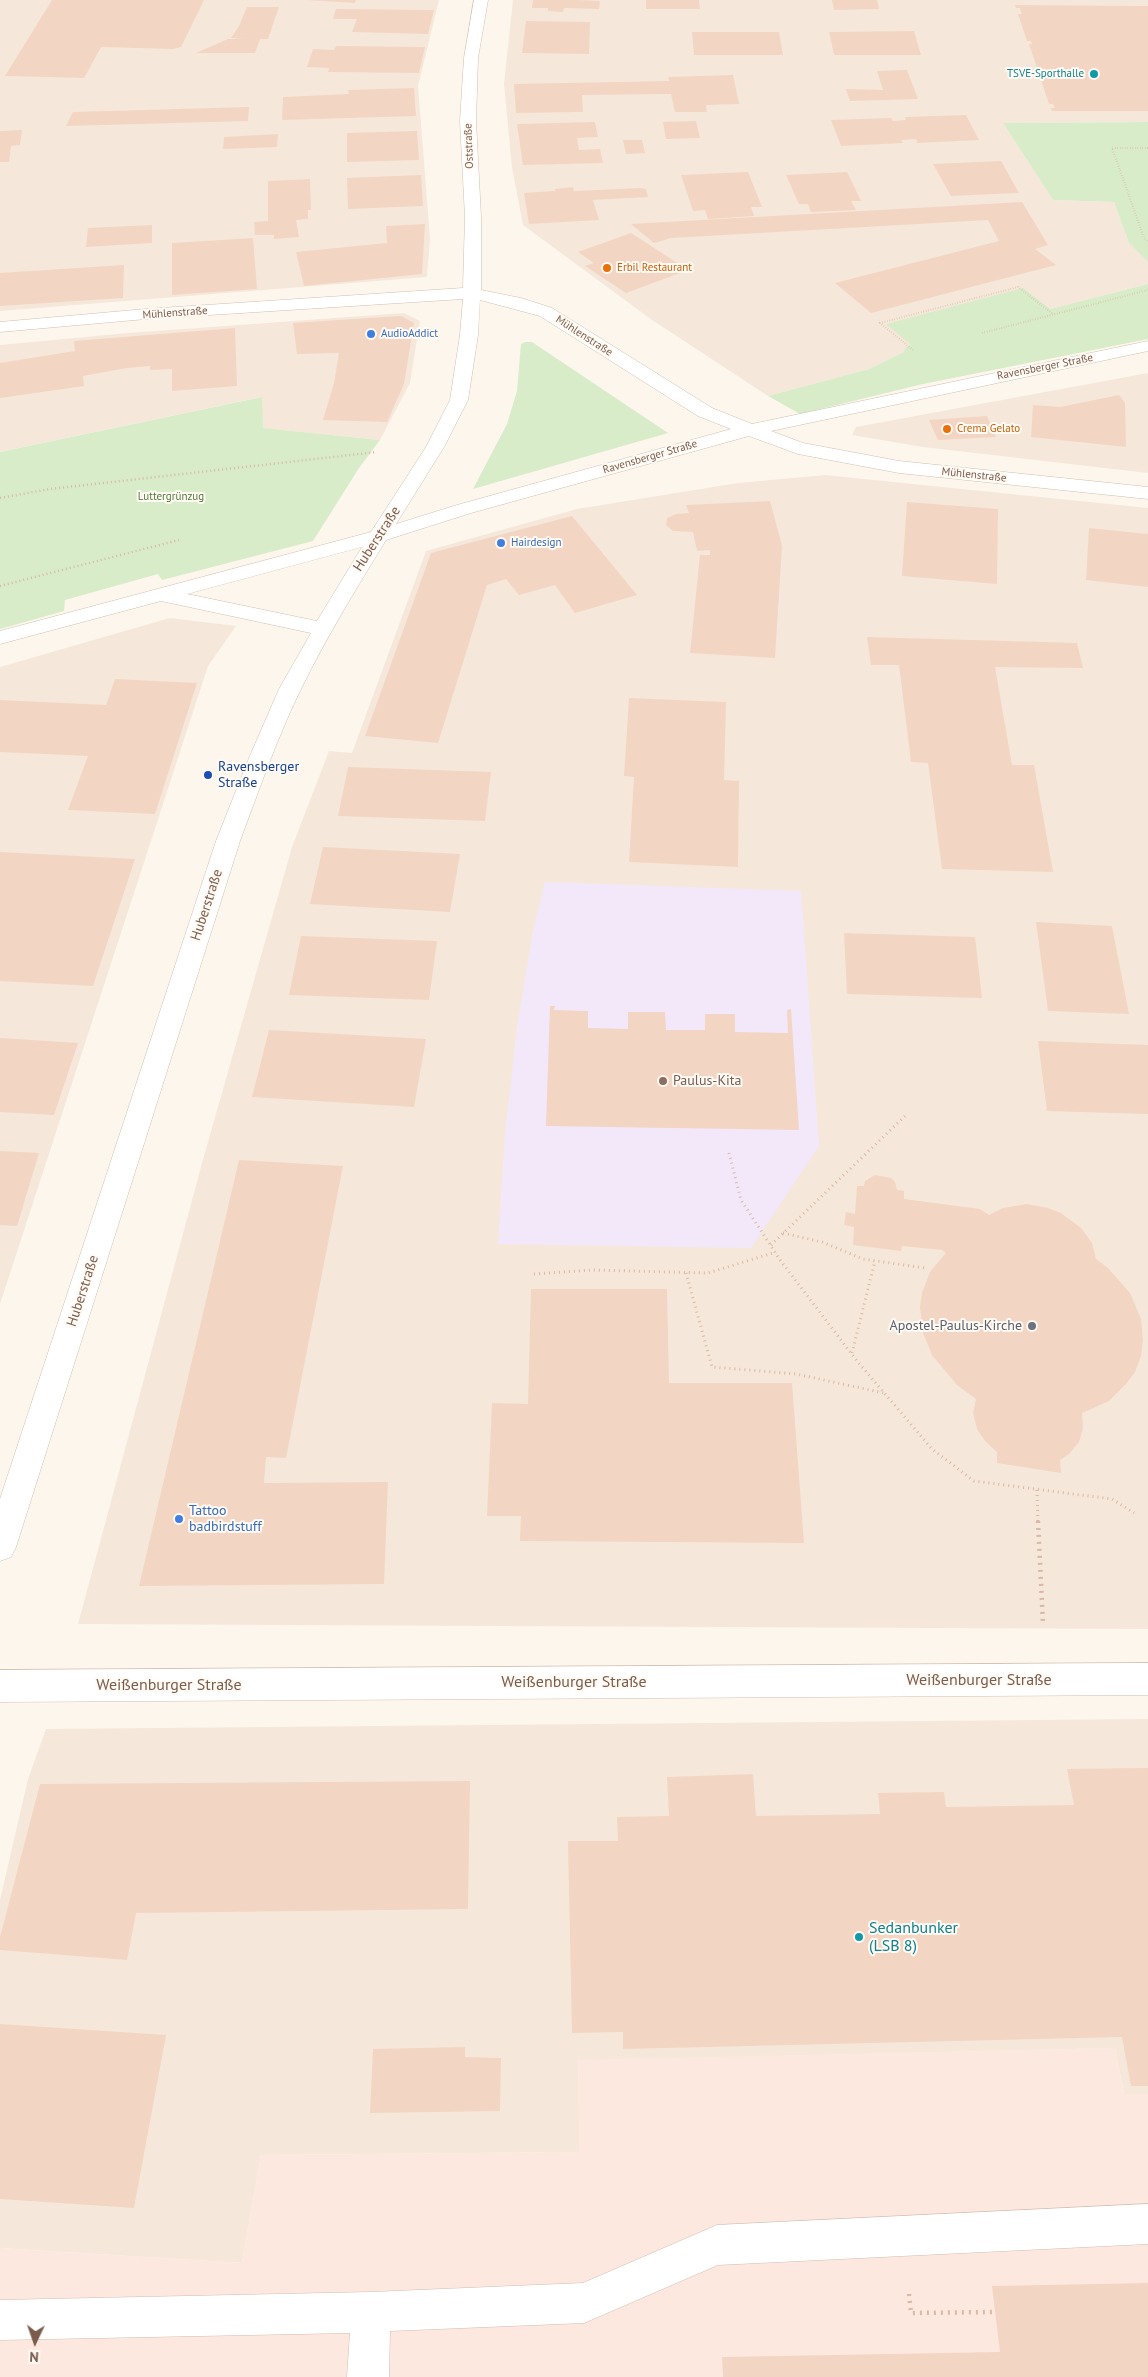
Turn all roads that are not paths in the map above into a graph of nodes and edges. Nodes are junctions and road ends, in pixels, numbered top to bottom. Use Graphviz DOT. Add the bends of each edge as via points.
graph roads {
  1 [pos="481,0"];
  2 [pos="472,293"];
  3 [pos="0,327"];
  4 [pos="1148,346"];
  5 [pos="748,430"];
  6 [pos="1148,493"];
  7 [pos="379,536"];
  8 [pos="159,594"];
  9 [pos="324,629"];
  10 [pos="0,638"];
  11 [pos="0,1547"];
  12 [pos="1148,1679"];
  13 [pos="0,1686"];
  14 [pos="1148,2224"];
  15 [pos="371,2312"];
  16 [pos="0,2320"];
  17 [pos="368,2377"];
  1 -- 2 [label="street, Oststraße" via="471,58 468,121 473,217"];
  2 -- 3 [label="street, Mühlenstraße"];
  2 -- 5 [label="street, Mühlenstraße" via="546,312 705,412"];
  2 -- 7 [label="street, Huberstraße" via="459,400"];
  4 -- 5 [label="street, Ravensberger Straße"];
  5 -- 6 [label="street, Mühlenstraße" via="798,448 898,468"];
  5 -- 7 [label="street, Ravensberger Straße"];
  7 -- 8 [label="street, Ravensberger Straße"];
  7 -- 9 [label="street, Huberstraße"];
  8 -- 9 [label="street, Ravensberger Straße"];
  8 -- 10 [label="street, Ravensberger Straße"];
  9 -- 11 [label="street, Huberstraße" via="290,689 228,841"];
  12 -- 13 [label="street, Weißenburger Straße"];
  14 -- 15 [label="street" via="717,2245 584,2303"];
  15 -- 16 [label="street"];
  15 -- 17 [label="street"];
}
